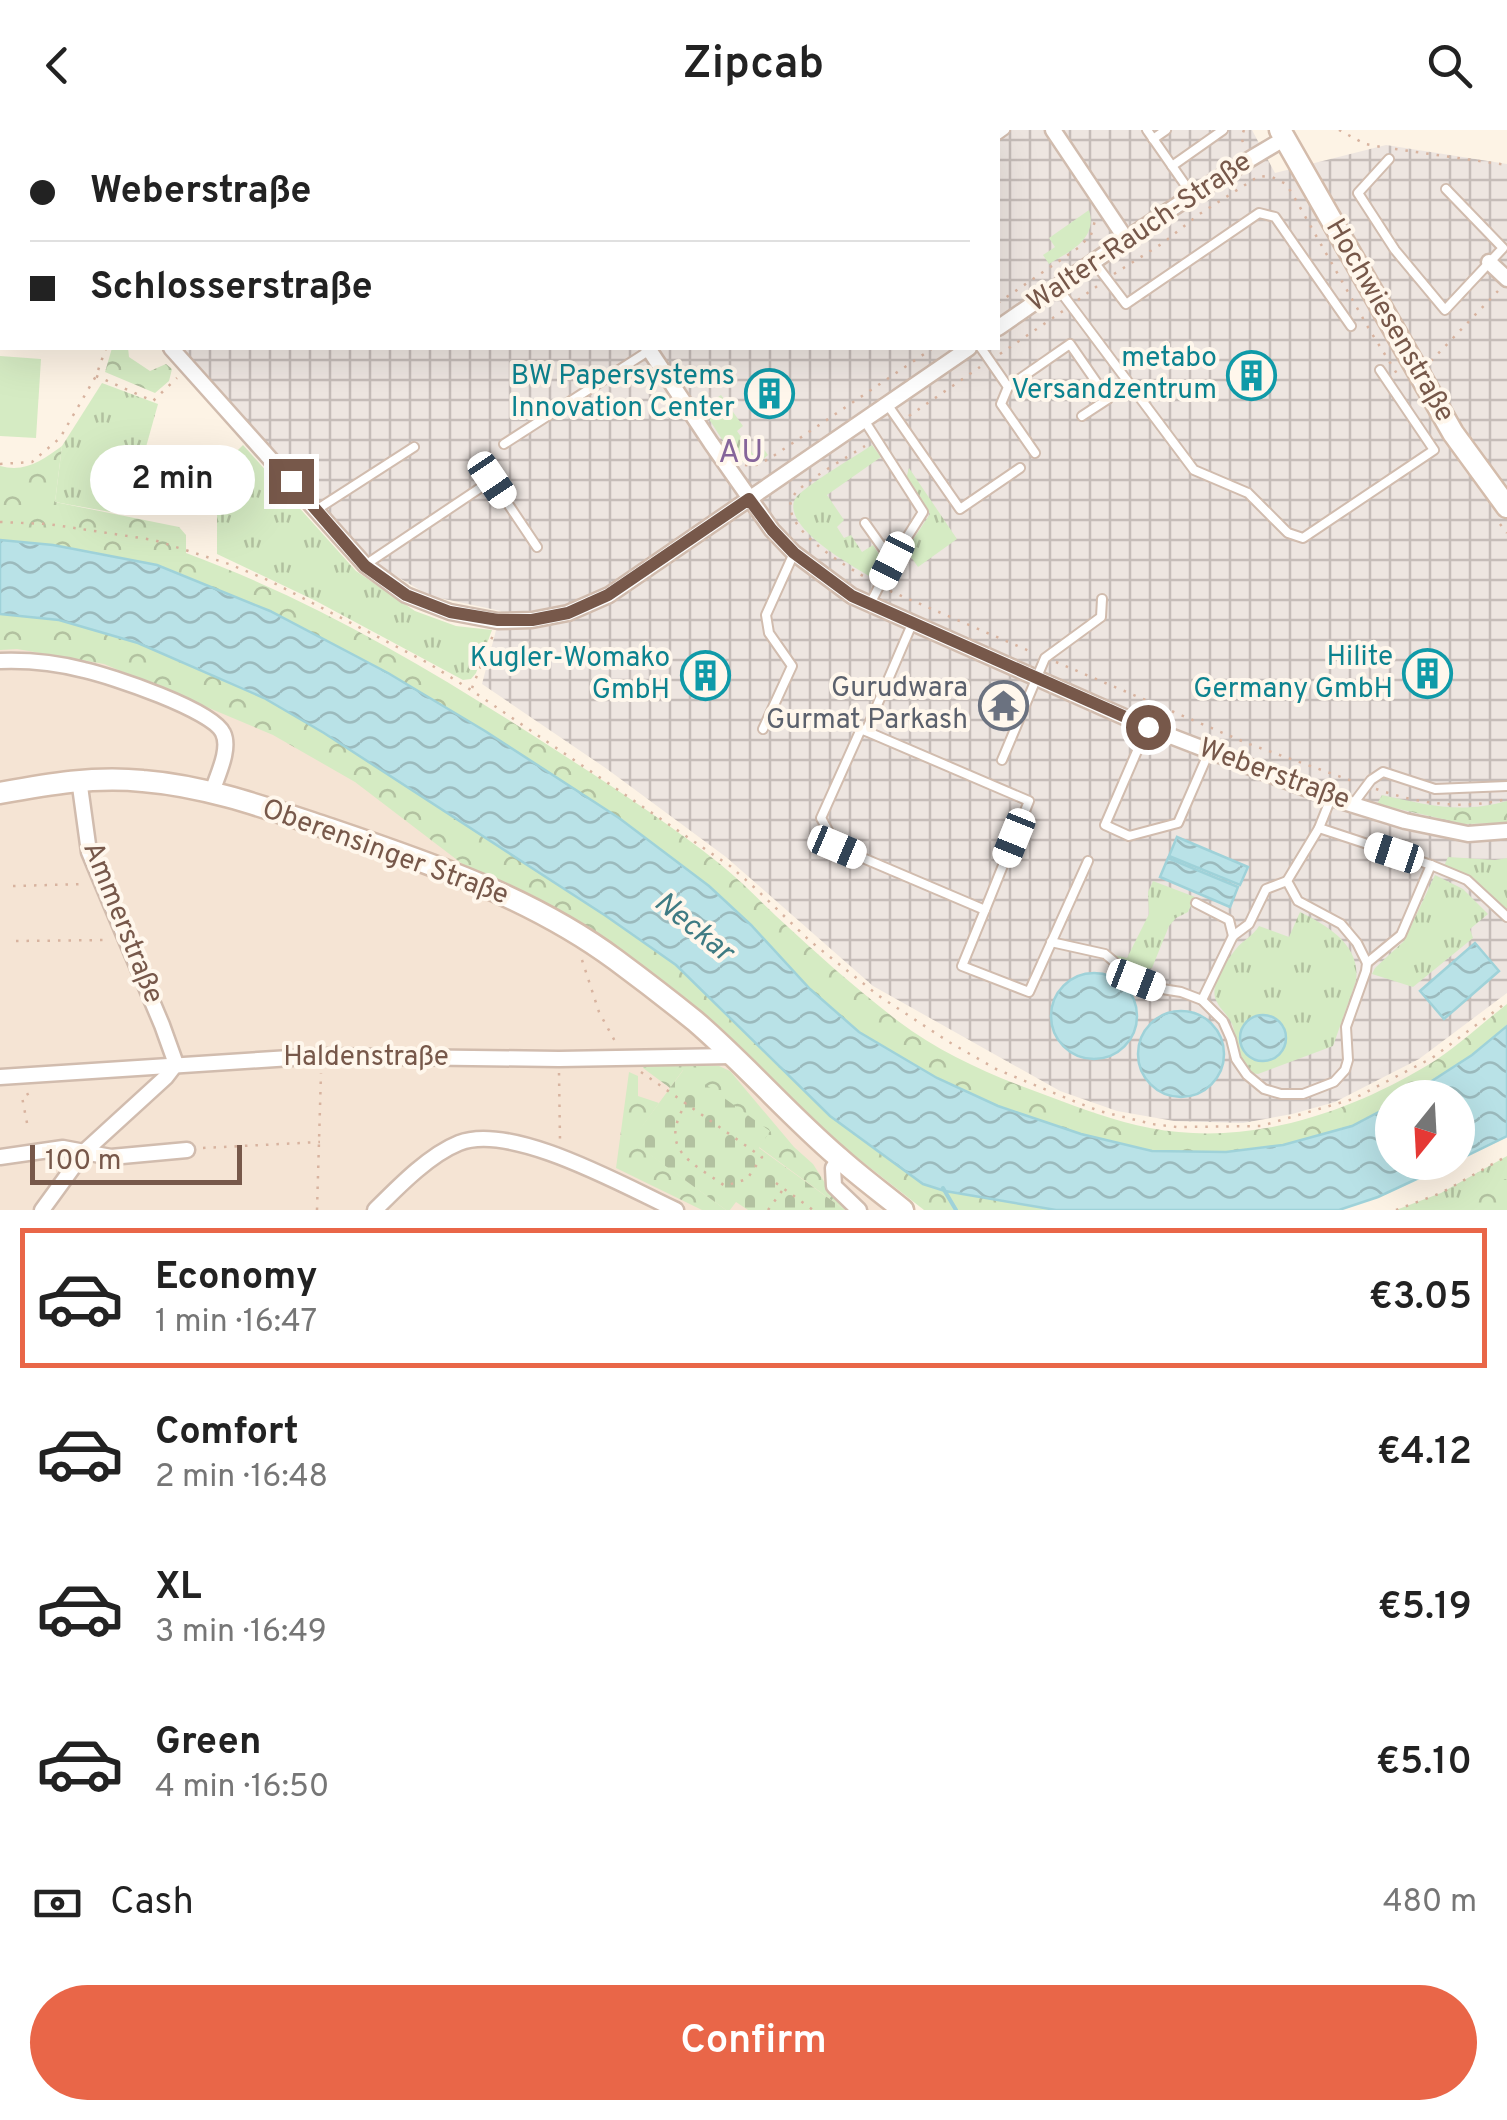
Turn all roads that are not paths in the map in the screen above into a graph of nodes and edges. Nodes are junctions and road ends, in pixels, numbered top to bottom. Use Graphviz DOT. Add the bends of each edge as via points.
graph roads {
  1 [pos="1147,130"];
  2 [pos="1166,130"];
  3 [pos="1223,130"];
  4 [pos="1057,132"];
  5 [pos="1282,135"];
  6 [pos="1153,139"];
  7 [pos="1390,159"];
  8 [pos="1172,166"];
  9 [pos="1446,189"];
  10 [pos="1193,196"];
  11 [pos="1126,240"];
  12 [pos="1094,262"];
  13 [pos="1489,262"];
  14 [pos="1507,280"];
  15 [pos="1057,287"];
  16 [pos="1350,326"];
  17 [pos="1000,327"];
  18 [pos="173,350"];
  19 [pos="647,350"];
  20 [pos="650,350"];
  21 [pos="966,350"];
  22 [pos="981,350"];
  23 [pos="1380,370"];
  24 [pos="1008,387"];
  25 [pos="887,404"];
  26 [pos="1082,416"];
  27 [pos="864,420"];
  28 [pos="504,444"];
  29 [pos="414,448"];
  30 [pos="1035,452"];
  31 [pos="1020,468"];
  32 [pos="749,499"];
  33 [pos="1507,507"];
  34 [pos="316,510"];
  35 [pos="865,524"];
  36 [pos="537,547"];
  37 [pos="794,553"];
  38 [pos="892,561"];
  39 [pos="365,566"];
  40 [pos="1102,599"];
  41 [pos="869,605"];
  42 [pos="912,624"];
  43 [pos="0,661"];
  44 [pos="1037,676"];
  45 [pos="1148,727"];
  46 [pos="763,729"];
  47 [pos="866,731"];
  48 [pos="1209,752"];
  49 [pos="1002,760"];
  50 [pos="79,779"];
  51 [pos="1507,786"];
  52 [pos="212,792"];
  53 [pos="0,793"];
  54 [pos="1331,798"];
  55 [pos="1353,804"];
  56 [pos="1320,828"];
  57 [pos="1507,830"];
  58 [pos="1088,861"];
  59 [pos="1431,865"];
  60 [pos="1288,882"];
  61 [pos="1196,904"];
  62 [pos="984,910"];
  63 [pos="1507,918"];
  64 [pos="1234,936"];
  65 [pos="1050,942"];
  66 [pos="1367,963"];
  67 [pos="1202,1000"];
  68 [pos="732,1056"];
  69 [pos="176,1064"];
  70 [pos="0,1076"];
  71 [pos="187,1150"];
  72 [pos="86,1151"];
  73 [pos="0,1157"];
  74 [pos="839,1158"];
  75 [pos="42,1210"];
  76 [pos="375,1210"];
  77 [pos="676,1210"];
  78 [pos="859,1210"];
  79 [pos="903,1210"];
  1 -- 6 [label="lane"];
  2 -- 6 [label="lane"];
  3 -- 8 [label="lane"];
  4 -- 11 [label="street"];
  5 -- 10 [label="street, Walter-Rauch-Straße"];
  5 -- 33 [label="street, Hochwiesenstraße" via="1454,434"];
  6 -- 8 [label="lane"];
  7 -- 13 [label="lane" via="1358,194 1445,310"];
  8 -- 10 [label="lane"];
  9 -- 13 [label="lane" via="1502,248"];
  10 -- 11 [label="street, Walter-Rauch-Straße"];
  11 -- 12 [label="street, Walter-Rauch-Straße"];
  12 -- 15 [label="street, Walter-Rauch-Straße"];
  12 -- 16 [label="lane" via="1126,304 1260,214 1274,217"];
  13 -- 14 [label="street"];
  15 -- 17 [label="street, Walter-Rauch-Straße"];
  15 -- 23 [label="lane" via="1194,470 1248,494 1302,538 1434,450"];
  18 -- 34 [label="street"];
  19 -- 28 [label="lane"];
  20 -- 32 [label="street, Weberstraße"];
  21 -- 25 [label="street"];
  22 -- 24 [label="lane"];
  24 -- 26 [label="lane" via="1070,344 1108,398"];
  24 -- 30 [label="lane" via="1001,404"];
  25 -- 27 [label="street"];
  25 -- 31 [label="lane" via="960,509"];
  27 -- 32 [label="street"];
  27 -- 38 [label="lane" via="923,512"];
  29 -- 34 [label="lane"];
  32 -- 37 [label="street, Weberstraße"];
  32 -- 39 [label="street" via="608,595 532,620 450,612 406,595"];
  34 -- 39 [label="street"];
  35 -- 38 [label="lane"];
  36 -- 39 [label="lane" via="492,480"];
  37 -- 41 [label="street, Weberstraße"];
  37 -- 46 [label="lane" via="766,615 769,633 792,666"];
  38 -- 41 [label="lane"];
  40 -- 44 [label="lane" via="1101,617 1045,658"];
  41 -- 42 [label="street, Weberstraße"];
  42 -- 44 [label="street, Weberstraße"];
  42 -- 47 [label="lane"];
  43 -- 52 [label="street" via="84,670 216,722 226,740"];
  44 -- 45 [label="street, Weberstraße"];
  44 -- 49 [label="lane"];
  45 -- 48 [label="street, Weberstraße"];
  45 -- 48 [label="lane" via="1105,825 1128,836 1178,822"];
  47 -- 62 [label="lane" via="1029,801"];
  47 -- 62 [label="lane" via="861,729 821,818 837,847"];
  48 -- 54 [label="street, Weberstraße"];
  50 -- 52 [label="street, Oberensinger Straße"];
  50 -- 53 [label="street, Oberensinger Straße"];
  50 -- 69 [label="street, Ammerstraße" via="89,852"];
  51 -- 55 [label="lane" via="1435,789 1383,772"];
  52 -- 68 [label="street, Oberensinger Straße" via="404,855 515,900 614,958"];
  54 -- 55 [label="street, Weberstraße"];
  54 -- 56 [label="lane"];
  55 -- 57 [label="street, Weberstraße" via="1468,834"];
  56 -- 59 [label="lane"];
  56 -- 60 [label="lane"];
  58 -- 65 [label="lane"];
  59 -- 63 [label="lane" via="1467,880"];
  59 -- 66 [label="lane" via="1401,935"];
  60 -- 64 [label="lane" via="1266,888 1249,924"];
  60 -- 66 [label="lane" via="1298,901 1341,924"];
  61 -- 64 [label="lane" via="1229,920"];
  62 -- 65 [label="lane" via="962,966 1030,992"];
  64 -- 67 [label="lane"];
  65 -- 67 [label="lane" via="1105,954 1136,980"];
  66 -- 67 [label="lane" via="1346,1027 1346,1070 1302,1094 1264,1089 1247,1076 1222,1021"];
  68 -- 69 [label="street, Haldenstraße" via="321,1056"];
  68 -- 74 [label="street, Oberensinger Straße"];
  69 -- 70 [label="street, Haldenstraße"];
  69 -- 72 [label="street"];
  71 -- 72 [label="street" via="111,1157"];
  72 -- 73 [label="street"];
  72 -- 75 [label="street"];
  74 -- 78 [label="street" via="834,1186"];
  74 -- 79 [label="street, Oberensinger Straße"];
  76 -- 77 [label="street" via="443,1152 466,1140 492,1138 560,1157"];
}
